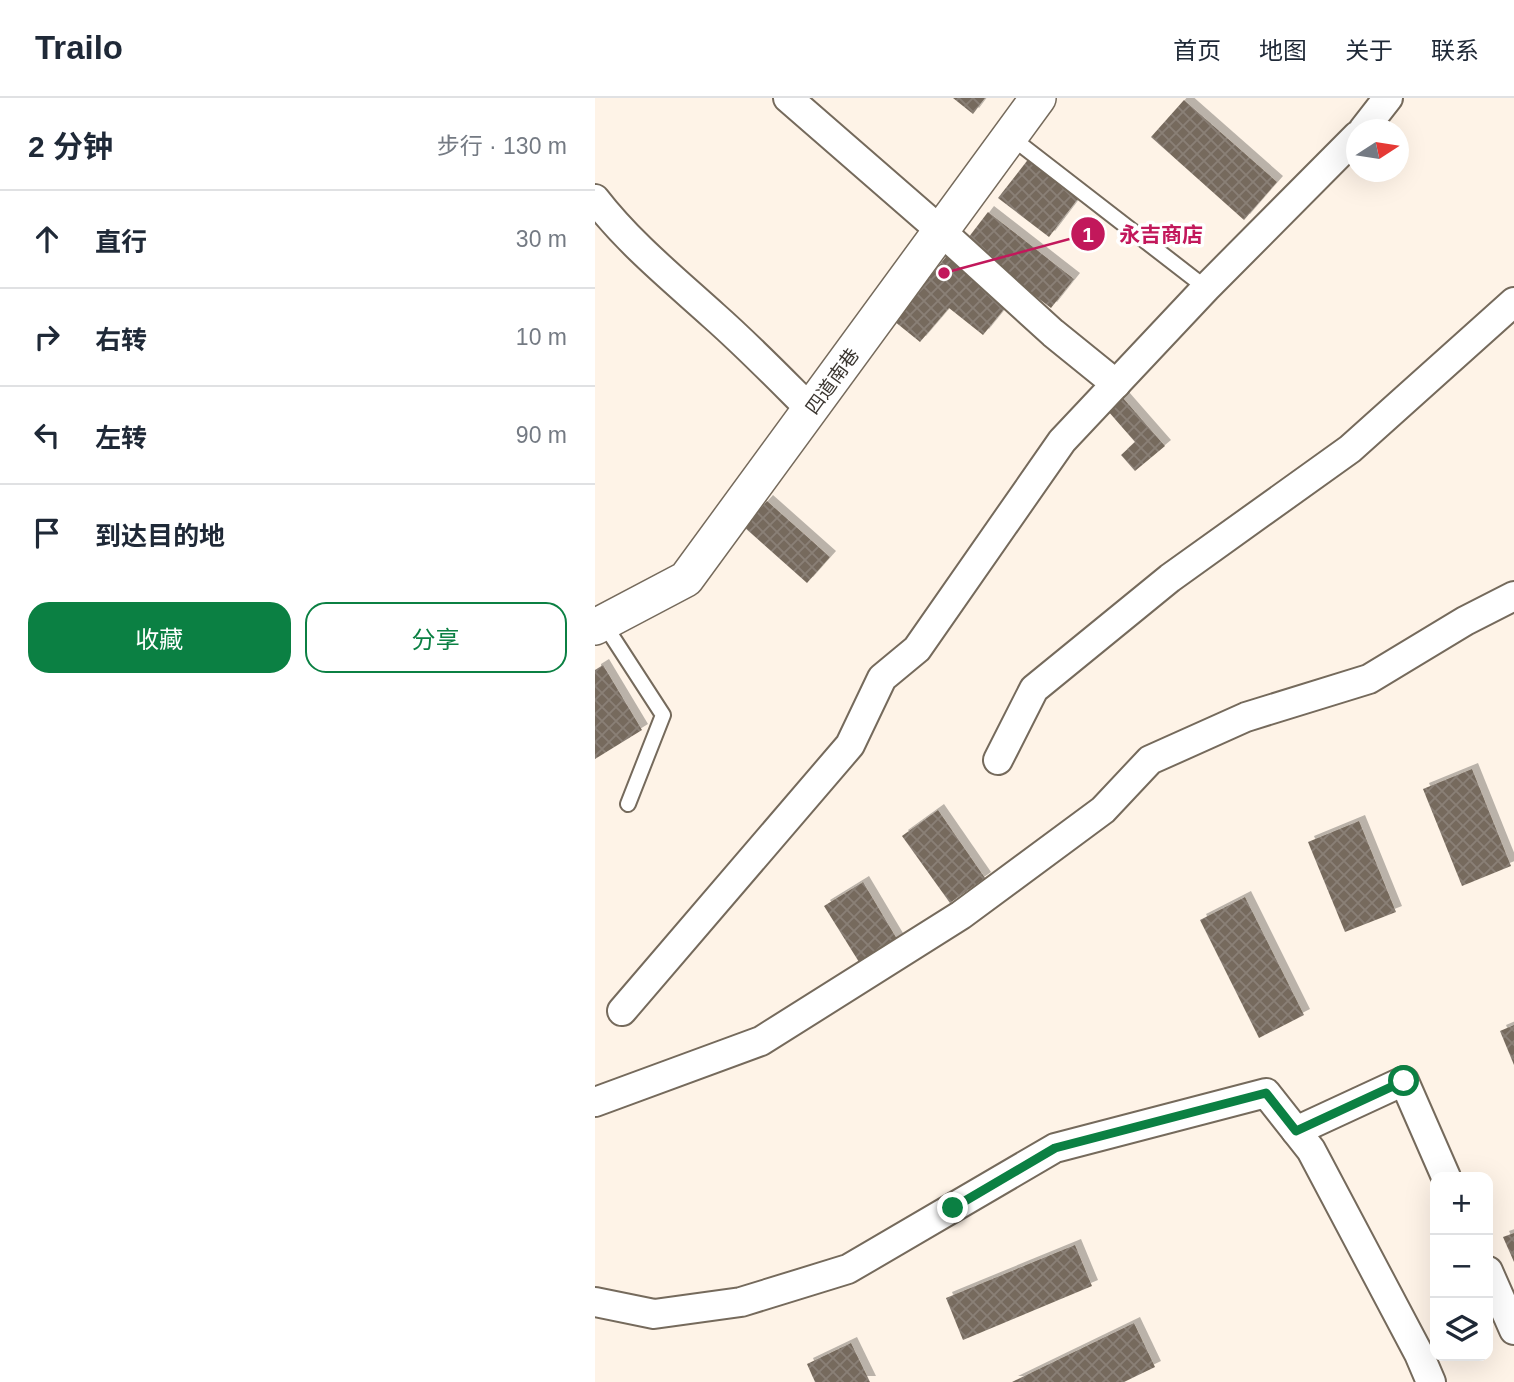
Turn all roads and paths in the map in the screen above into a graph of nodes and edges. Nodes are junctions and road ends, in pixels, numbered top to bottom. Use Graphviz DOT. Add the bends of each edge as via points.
graph roads {
  1 [pos="788,98"];
  2 [pos="1038,98"];
  3 [pos="1388,98"];
  4 [pos="1372,119"];
  5 [pos="1011,137"];
  6 [pos="1346,146"];
  7 [pos="595,199"];
  8 [pos="941,232"];
  9 [pos="1206,288"];
  10 [pos="1514,302"];
  11 [pos="1115,384"];
  12 [pos="811,410"];
  13 [pos="1514,596"];
  14 [pos="599,625"];
  15 [pos="998,760"];
  16 [pos="628,804"];
  17 [pos="622,1012"];
  18 [pos="595,1102"];
  19 [pos="1296,1131"];
  20 [pos="1444,1172"];
  21 [pos="1493,1282"];
  22 [pos="595,1303"];
  23 [pos="1514,1330"];
  24 [pos="1431,1382"];
  1 -- 8 [label="street"];
  2 -- 5 [label="street, 四道南巷"];
  3 -- 4 [label="street"];
  5 -- 8 [label="street, 四道南巷"];
  5 -- 9 [label="lane"];
  6 -- 9 [label="street"];
  7 -- 12 [label="street" via="666,274"];
  8 -- 11 [label="street"];
  8 -- 12 [label="street, 四道南巷"];
  9 -- 11 [label="street"];
  10 -- 15 [label="street" via="1350,449 1170,578 1034,690"];
  11 -- 17 [label="street" via="1062,441 917,649 882,678 850,745"];
  12 -- 14 [label="street, 四道南巷" via="686,579"];
  13 -- 18 [label="street" via="1369,679 1246,717 1150,760 1103,810 961,915 761,1041"];
  14 -- 16 [label="lane" via="663,715"];
  19 -- 20 [label="street" via="1404,1081"];
  19 -- 22 [label="street" via="1266,1093 1055,1148 848,1269 741,1302 654,1314"];
  19 -- 24 [label="street" via="1311,1150"];
  21 -- 23 [label="street"];
}
